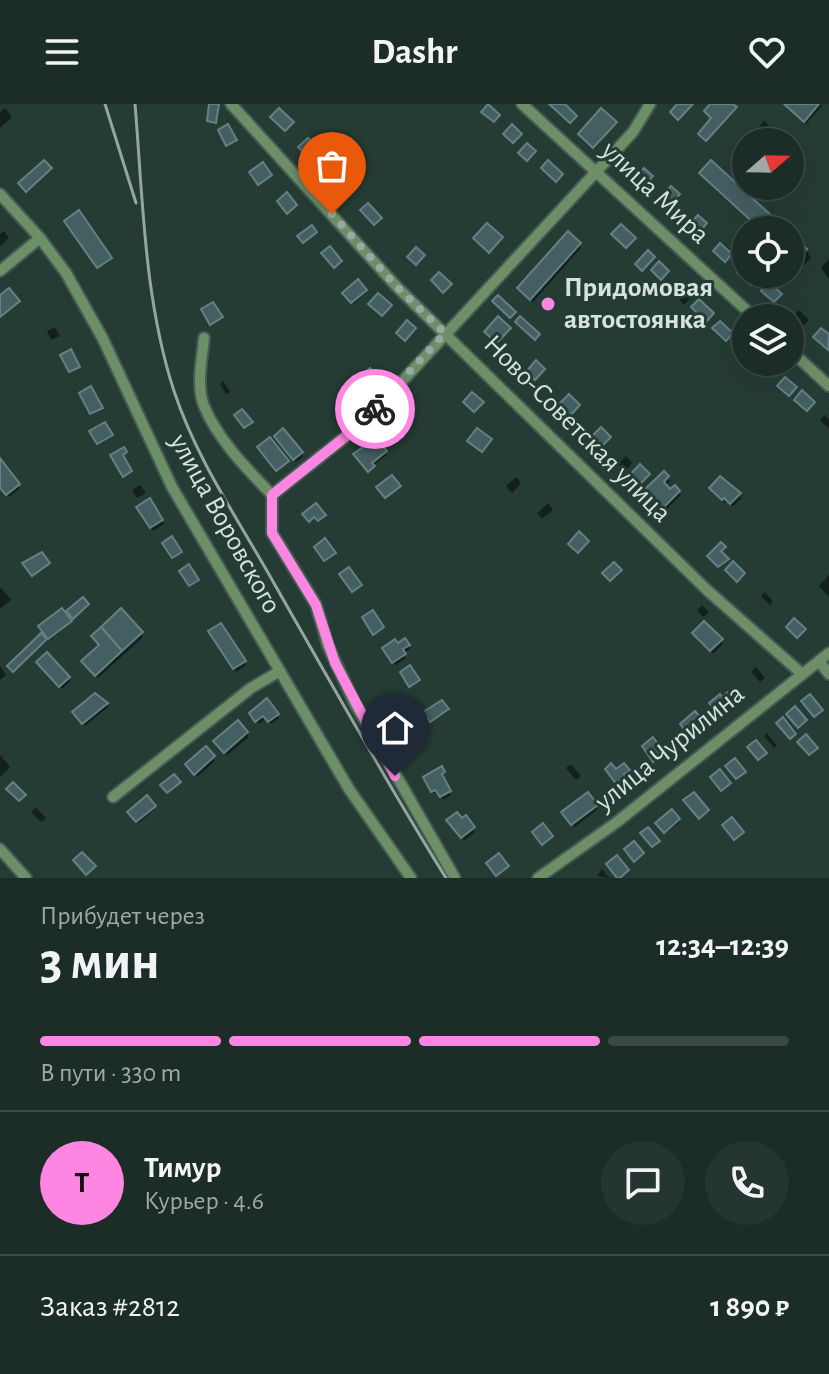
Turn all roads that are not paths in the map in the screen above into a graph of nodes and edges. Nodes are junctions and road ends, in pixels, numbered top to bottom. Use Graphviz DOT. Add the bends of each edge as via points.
graph roads {
  1 [pos="231,104"];
  2 [pos="522,104"];
  3 [pos="650,104"];
  4 [pos="595,171"];
  5 [pos="0,194"];
  6 [pos="40,238"];
  7 [pos="0,271"];
  8 [pos="740,304"];
  9 [pos="445,333"];
  10 [pos="204,338"];
  11 [pos="804,363"];
  12 [pos="829,386"];
  13 [pos="272,495"];
  14 [pos="829,653"];
  15 [pos="819,661"];
  16 [pos="280,671"];
  17 [pos="801,673"];
  18 [pos="829,674"];
  19 [pos="113,797"];
  20 [pos="0,849"];
  21 [pos="26,878"];
  22 [pos="411,878"];
  23 [pos="455,878"];
  24 [pos="538,878"];
  1 -- 9 [label="street, Ново-Советская улица"];
  2 -- 4 [label="street, улица Мира"];
  3 -- 4 [label="street" via="633,132"];
  4 -- 8 [label="street, улица Мира"];
  4 -- 9 [label="street"];
  5 -- 6 [label="street, улица Воровского"];
  6 -- 7 [label="street"];
  6 -- 16 [label="street, улица Воровского" via="103,339 172,487"];
  9 -- 13 [label="street" via="374,411"];
  9 -- 17 [label="street, Ново-Советская улица" via="707,590"];
  10 -- 13 [label="street, улица Воровского" via="203,405 238,460"];
  11 -- 12 [label="street"];
  13 -- 23 [label="street, улица Воровского" via="272,533 316,605 354,702"];
  14 -- 15 [label="street, улица Чурилина"];
  15 -- 17 [label="street, улица Чурилина"];
  15 -- 18 [label="street"];
  16 -- 19 [label="street"];
  16 -- 22 [label="street, улица Воровского" via="349,789"];
  17 -- 24 [label="street, улица Чурилина" via="617,822"];
  20 -- 21 [label="street"];
}
